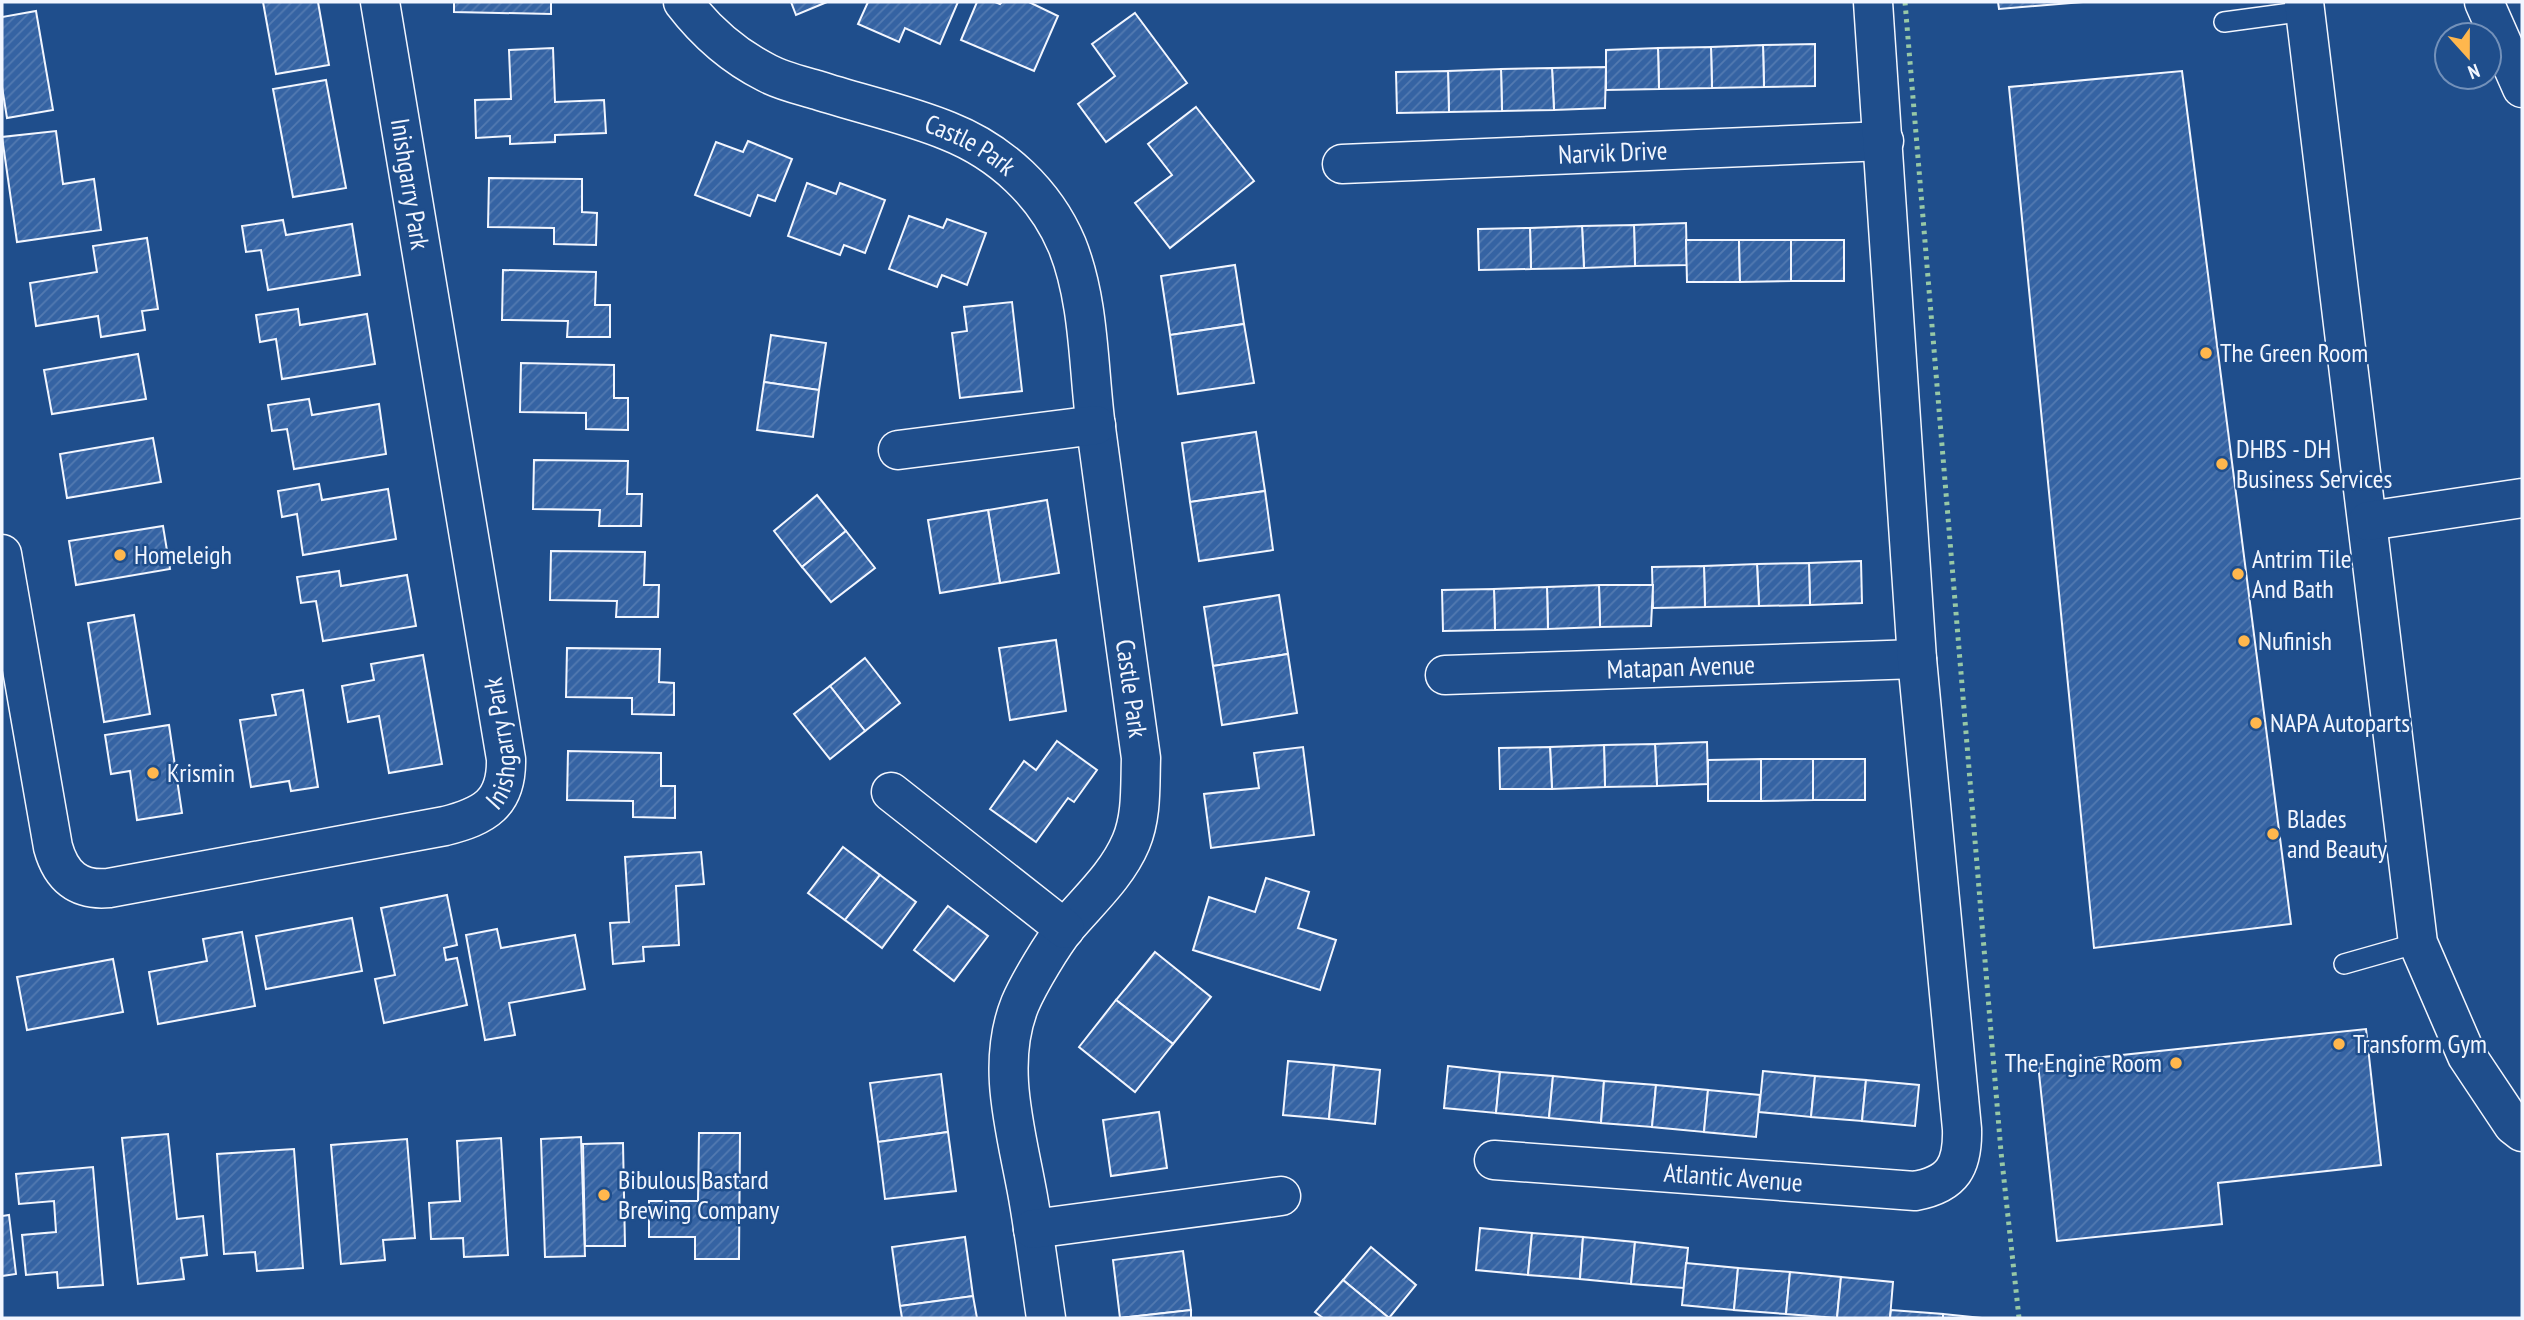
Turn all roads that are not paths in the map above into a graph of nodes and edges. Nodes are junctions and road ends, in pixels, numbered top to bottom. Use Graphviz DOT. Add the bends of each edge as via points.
graph roads {
  1 [pos="380,2"];
  2 [pos="683,2"];
  3 [pos="1873,2"];
  4 [pos="2484,2"];
  5 [pos="2305,6"];
  6 [pos="2224,22"];
  7 [pos="2522,88"];
  8 [pos="1884,141"];
  9 [pos="1342,164"];
  10 [pos="1096,425"];
  11 [pos="898,450"];
  12 [pos="2522,498"];
  13 [pos="2368,521"];
  14 [pos="2,554"];
  15 [pos="1917,659"];
  16 [pos="1445,675"];
  17 [pos="891,792"];
  18 [pos="1065,929"];
  19 [pos="2418,943"];
  20 [pos="2344,964"];
  21 [pos="2522,1132"];
  22 [pos="1494,1160"];
  23 [pos="1280,1196"];
  24 [pos="1033,1229"];
  25 [pos="1046,1318"];
  1 -- 14 [label="street, Inishgarry Park" via="506,759 504,780 493,804 475,817 432,829 110,888 74,882 59,865 52,846"];
  2 -- 10 [label="street, Castle Park" via="720,43 769,74 947,130 978,145 1024,180 1053,218 1076,270"];
  3 -- 8 [label="street"];
  4 -- 7 [label="street"];
  5 -- 6 [label="lane"];
  5 -- 13 [label="street"];
  8 -- 9 [label="street, Narvik Drive"];
  8 -- 15 [label="street"];
  10 -- 11 [label="street"];
  10 -- 18 [label="street, Castle Park" via="1140,758 1140,795 1134,831 1120,864"];
  12 -- 13 [label="street"];
  13 -- 19 [label="street"];
  15 -- 16 [label="street, Matapan Avenue"];
  15 -- 22 [label="street, Atlantic Avenue" via="1962,1129 1956,1168 1945,1180 1915,1191"];
  17 -- 18 [label="street"];
  18 -- 24 [label="street, Castle Park" via="1020,1003 1009,1055 1008,1083"];
  19 -- 20 [label="lane"];
  19 -- 21 [label="street" via="2467,1056"];
  23 -- 24 [label="street"];
  24 -- 25 [label="street, Castle Park"];
}
